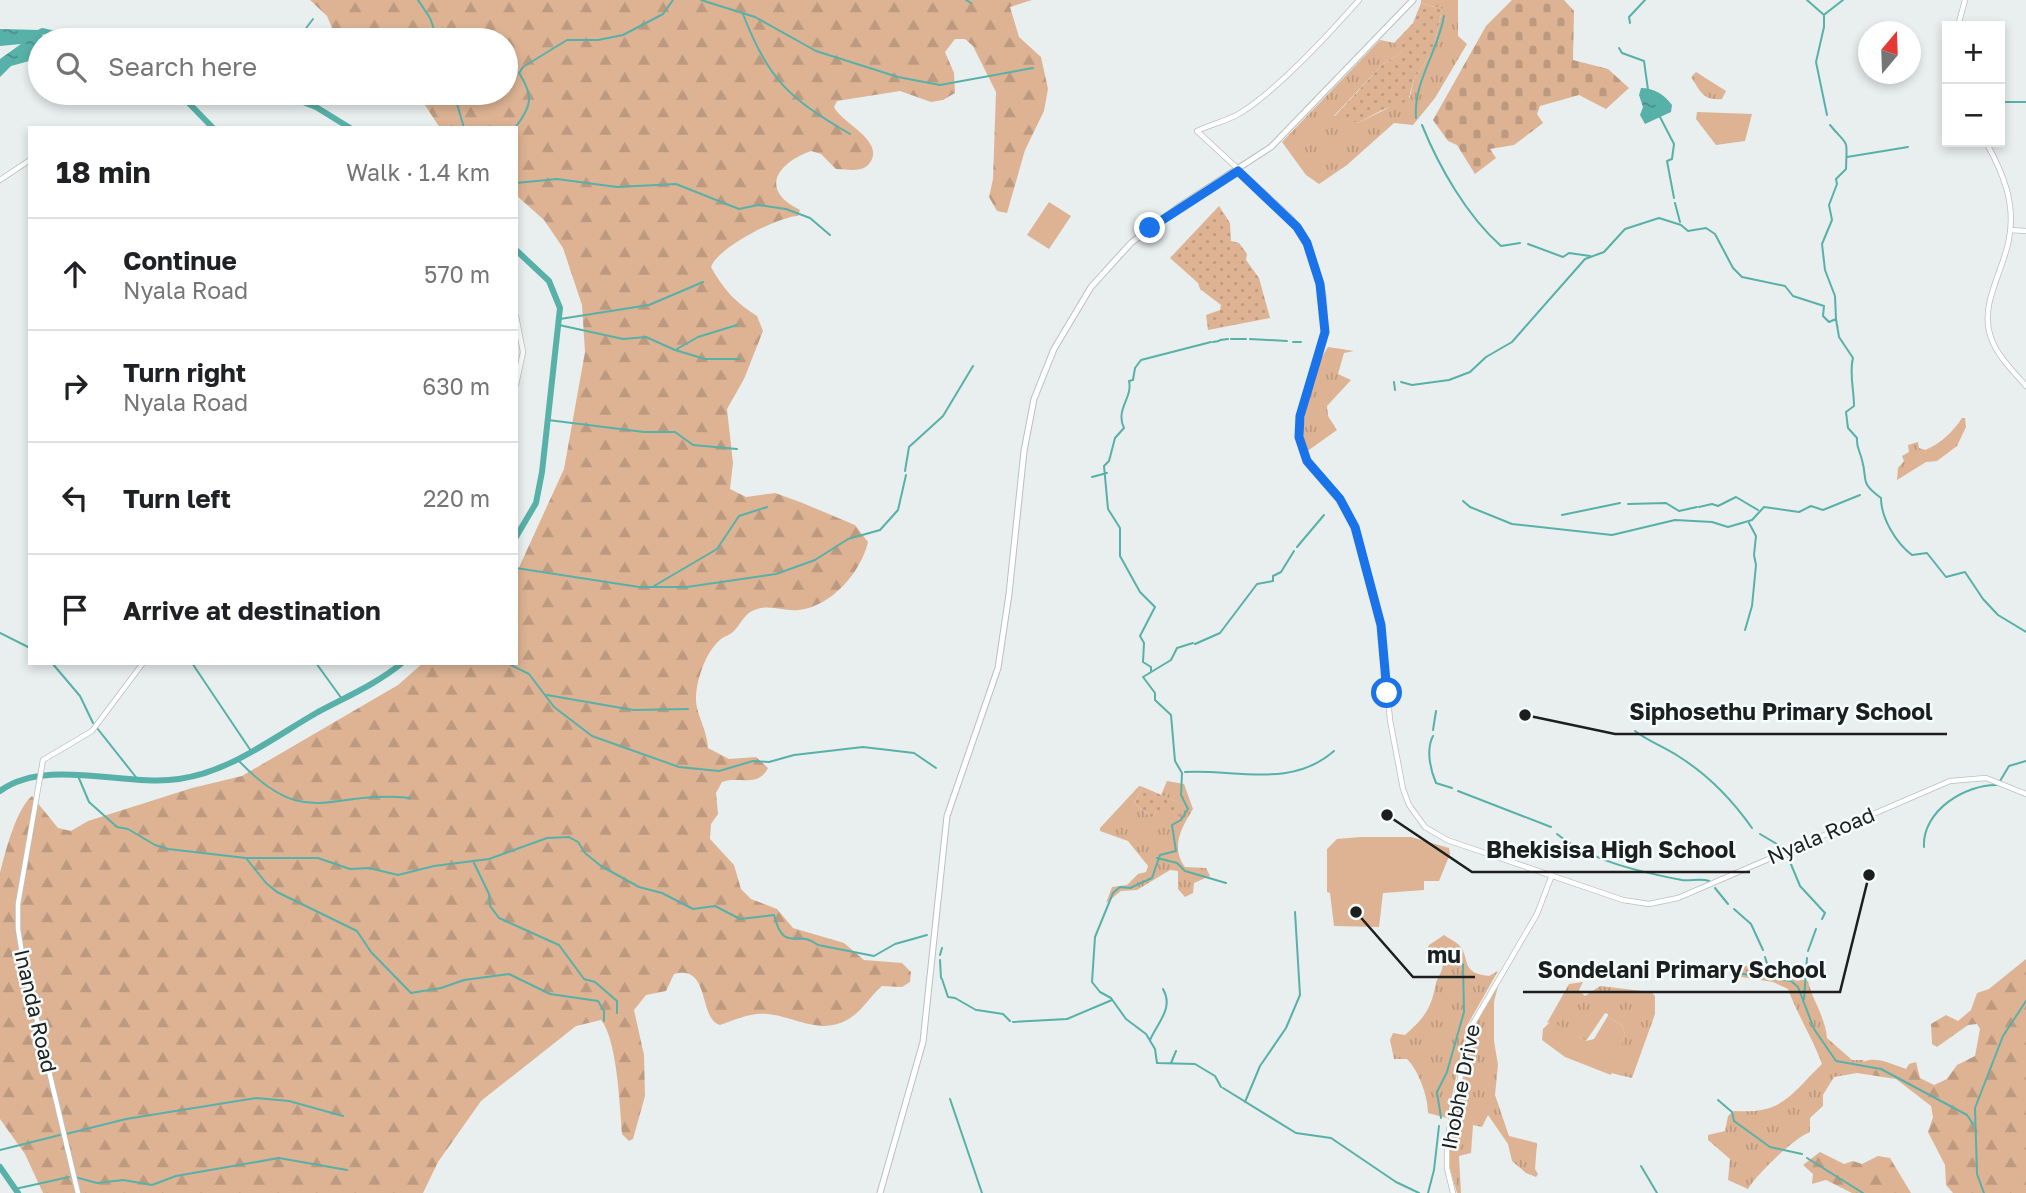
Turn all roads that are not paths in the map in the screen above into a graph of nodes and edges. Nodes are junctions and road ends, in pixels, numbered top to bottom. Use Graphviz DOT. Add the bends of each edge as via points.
graph roads {
  1 [pos="1359,0"];
  2 [pos="1413,0"];
  3 [pos="1965,0"];
  4 [pos="1959,21"];
  5 [pos="1988,147"];
  6 [pos="28,161"];
  7 [pos="1238,171"];
  8 [pos="0,180"];
  9 [pos="2011,230"];
  10 [pos="2026,231"];
  11 [pos="518,326"];
  12 [pos="518,376"];
  13 [pos="2026,386"];
  14 [pos="142,665"];
  15 [pos="2026,794"];
  16 [pos="1552,875"];
  17 [pos="78,1193"];
  18 [pos="880,1193"];
  19 [pos="1453,1193"];
  1 -- 7 [label="street, Nyala Road" via="1253,104 1197,131"];
  2 -- 7 [label="main road" via="1271,147"];
  3 -- 4 [label="street"];
  5 -- 9 [label="street" via="2007,187"];
  6 -- 8 [label="street"];
  7 -- 16 [label="street, Nyala Road" via="1297,227 1320,284 1325,332 1300,416 1299,437 1307,461 1340,499 1355,527 1381,625 1390,720 1406,799 1419,821 1434,834"];
  7 -- 18 [label="main road" via="1144,232 1105,270 1066,325 1034,399 1002,649 947,816 923,1042"];
  9 -- 10 [label="street"];
  9 -- 13 [label="street" via="1989,305 1988,325 1996,348"];
  11 -- 12 [label="street" via="523,352"];
  14 -- 17 [label="street, Inanda Road" via="97,726 48,755 40,772 19,890 18,929"];
  15 -- 16 [label="street, Nyala Road" via="2000,782 1971,777 1950,781 1667,902 1629,902"];
  16 -- 19 [label="street, Ihobhe Drive" via="1537,914 1471,1027 1446,1153"];
}
